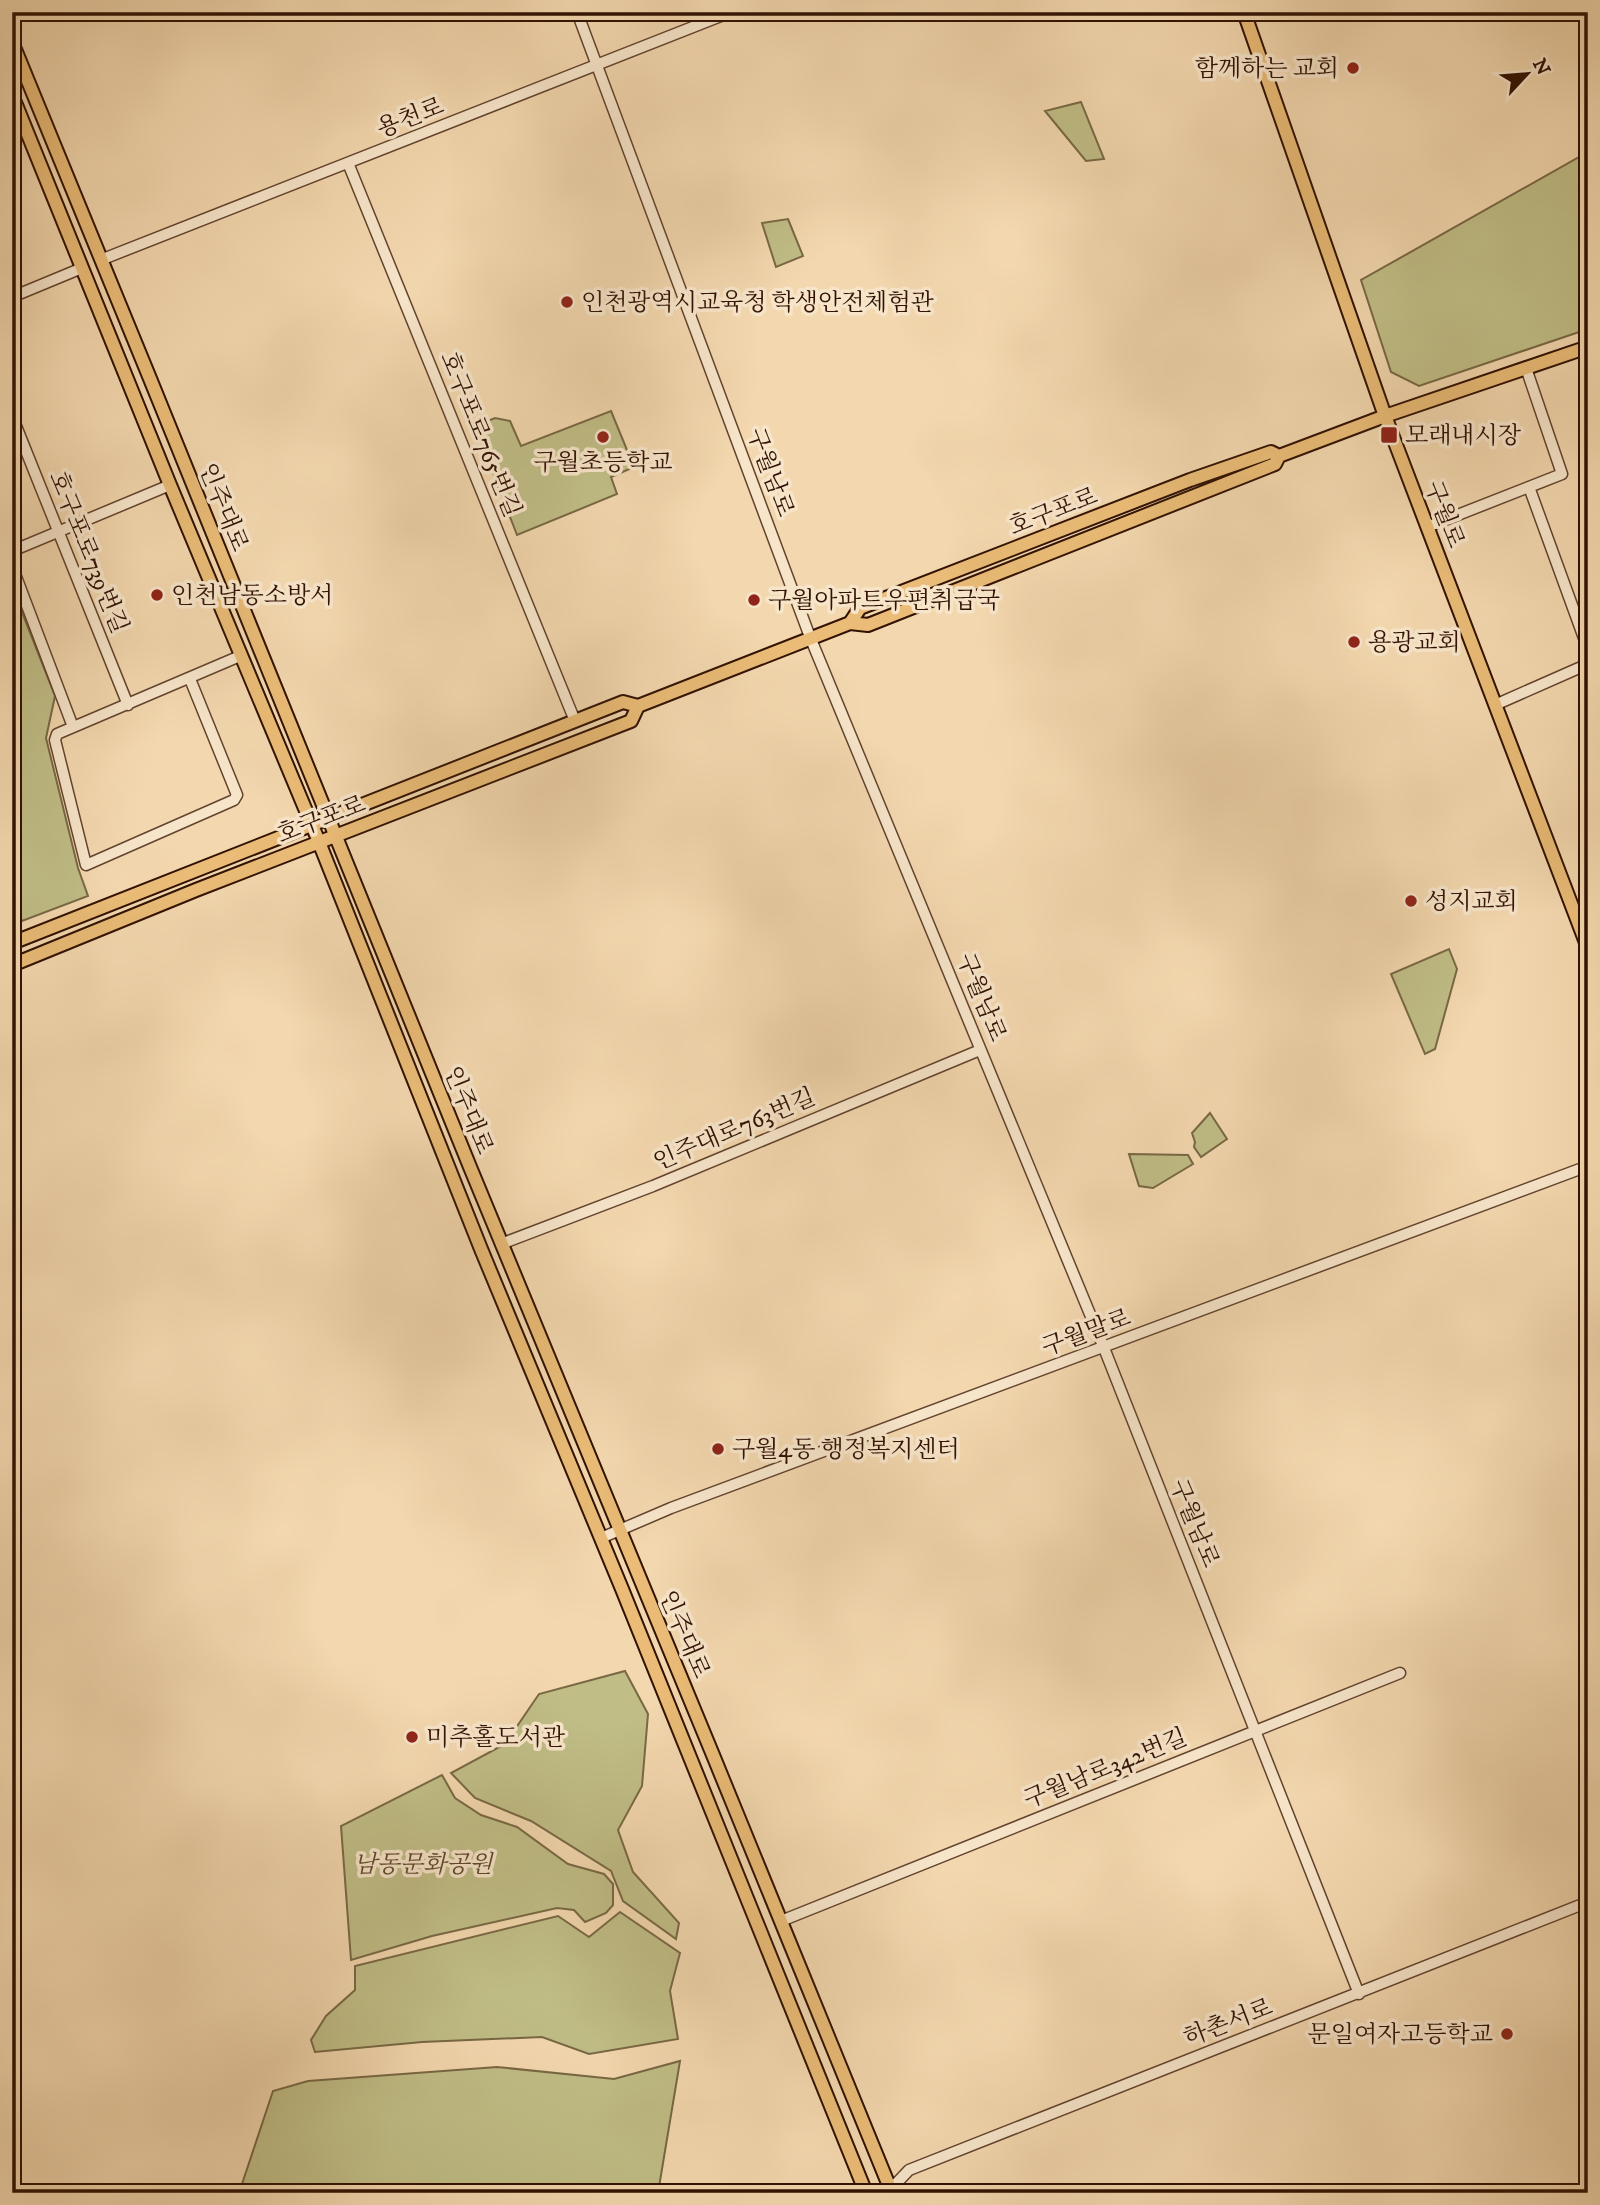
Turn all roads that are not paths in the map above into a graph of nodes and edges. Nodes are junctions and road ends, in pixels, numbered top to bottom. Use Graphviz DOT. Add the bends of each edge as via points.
graph roads {
  1 [pos="578,12"];
  2 [pos="732,12"];
  3 [pos="1244,12"];
  4 [pos="12,42"];
  5 [pos="598,65"];
  6 [pos="12,95"];
  7 [pos="348,163"];
  8 [pos="103,259"];
  9 [pos="82,268"];
  10 [pos="12,297"];
  11 [pos="1588,347"];
  12 [pos="1526,368"];
  13 [pos="12,416"];
  14 [pos="1385,416"];
  15 [pos="1279,456"];
  16 [pos="170,485"];
  17 [pos="1529,487"];
  18 [pos="1427,527"];
  19 [pos="59,531"];
  20 [pos="12,551"];
  21 [pos="12,566"];
  22 [pos="850,623"];
  23 [pos="810,638"];
  24 [pos="1588,649"];
  25 [pos="240,656"];
  26 [pos="1588,664"];
  27 [pos="190,679"];
  28 [pos="128,705"];
  29 [pos="1495,705"];
  30 [pos="638,706"];
  31 [pos="575,721"];
  32 [pos="73,727"];
  33 [pos="328,818"];
  34 [pos="312,824"];
  35 [pos="336,836"];
  36 [pos="319,842"];
  37 [pos="1584,925"];
  38 [pos="12,943"];
  39 [pos="1588,948"];
  40 [pos="12,965"];
  41 [pos="980,1050"];
  42 [pos="1588,1166"];
  43 [pos="501,1244"];
  44 [pos="1104,1348"];
  45 [pos="619,1531"];
  46 [pos="601,1538"];
  47 [pos="1400,1673"];
  48 [pos="1255,1731"];
  49 [pos="1588,1902"];
  50 [pos="781,1921"];
  51 [pos="1359,1994"];
  52 [pos="890,2192"];
  53 [pos="866,2193"];
  54 [pos="908,2193"];
  1 -- 5 [label="street, 구월남로"];
  2 -- 5 [label="street, 용천로"];
  3 -- 14 [label="main road, 구월로"];
  4 -- 8 [label="main road, 인주대로"];
  5 -- 7 [label="street, 용천로"];
  5 -- 23 [label="street, 구월남로"];
  6 -- 9 [label="main road, 인주대로"];
  7 -- 8 [label="street, 용천로"];
  7 -- 31 [label="street, 호구포로765번길"];
  8 -- 33 [label="main road, 인주대로"];
  9 -- 10 [label="street"];
  9 -- 16 [label="main road, 인주대로"];
  11 -- 12 [label="main road, 호구포로"];
  12 -- 14 [label="main road, 호구포로"];
  12 -- 17 [label="street" via="1562,474"];
  13 -- 19 [label="street, 호구포로739번길"];
  14 -- 15 [label="main road, 호구포로"];
  14 -- 18 [label="main road, 구월로"];
  15 -- 22 [label="main road, 호구포로" via="1275,464 1053,553 868,625"];
  15 -- 22 [label="main road, 호구포로" via="1271,452 1190,480 860,608"];
  16 -- 19 [label="street"];
  16 -- 25 [label="main road, 인주대로"];
  17 -- 18 [label="street"];
  17 -- 24 [label="street"];
  18 -- 29 [label="main road, 구월로"];
  19 -- 20 [label="street"];
  19 -- 28 [label="street, 호구포로739번길"];
  21 -- 32 [label="street"];
  22 -- 23 [label="main road, 호구포로"];
  23 -- 30 [label="main road, 호구포로"];
  23 -- 41 [label="street, 구월남로"];
  25 -- 27 [label="street"];
  25 -- 34 [label="main road, 인주대로"];
  26 -- 29 [label="street"];
  27 -- 28 [label="street"];
  27 -- 32 [label="street" via="237,795 86,865 55,740 57,734"];
  28 -- 32 [label="street"];
  29 -- 37 [label="main road, 구월로"];
  30 -- 31 [label="main road, 호구포로" via="623,702"];
  30 -- 35 [label="main road, 호구포로" via="631,721"];
  31 -- 33 [label="main road, 호구포로"];
  33 -- 34 [label="main road, 호구포로"];
  33 -- 35 [label="main road, 인주대로"];
  34 -- 36 [label="main road, 인주대로"];
  34 -- 38 [label="main road, 호구포로"];
  35 -- 36 [label="main road, 호구포로"];
  35 -- 43 [label="main road, 인주대로"];
  36 -- 40 [label="main road, 호구포로"];
  36 -- 46 [label="main road, 인주대로"];
  37 -- 39 [label="main road, 구월로"];
  41 -- 43 [label="street, 인주대로763번길"];
  41 -- 44 [label="street, 구월남로"];
  42 -- 44 [label="street, 구월말로"];
  43 -- 45 [label="main road, 인주대로"];
  44 -- 45 [label="street, 구월말로"];
  44 -- 48 [label="street, 구월남로"];
  45 -- 46 [label="street, 구월말로"];
  45 -- 50 [label="main road, 인주대로"];
  46 -- 53 [label="main road, 인주대로"];
  47 -- 48 [label="street, 구월남로342번길"];
  48 -- 50 [label="street, 구월남로342번길"];
  48 -- 51 [label="street, 구월남로"];
  49 -- 51 [label="street, 하촌서로"];
  50 -- 52 [label="main road, 인주대로"];
  51 -- 52 [label="street, 하촌서로" via="909,2170"];
  52 -- 54 [label="street"];
}
